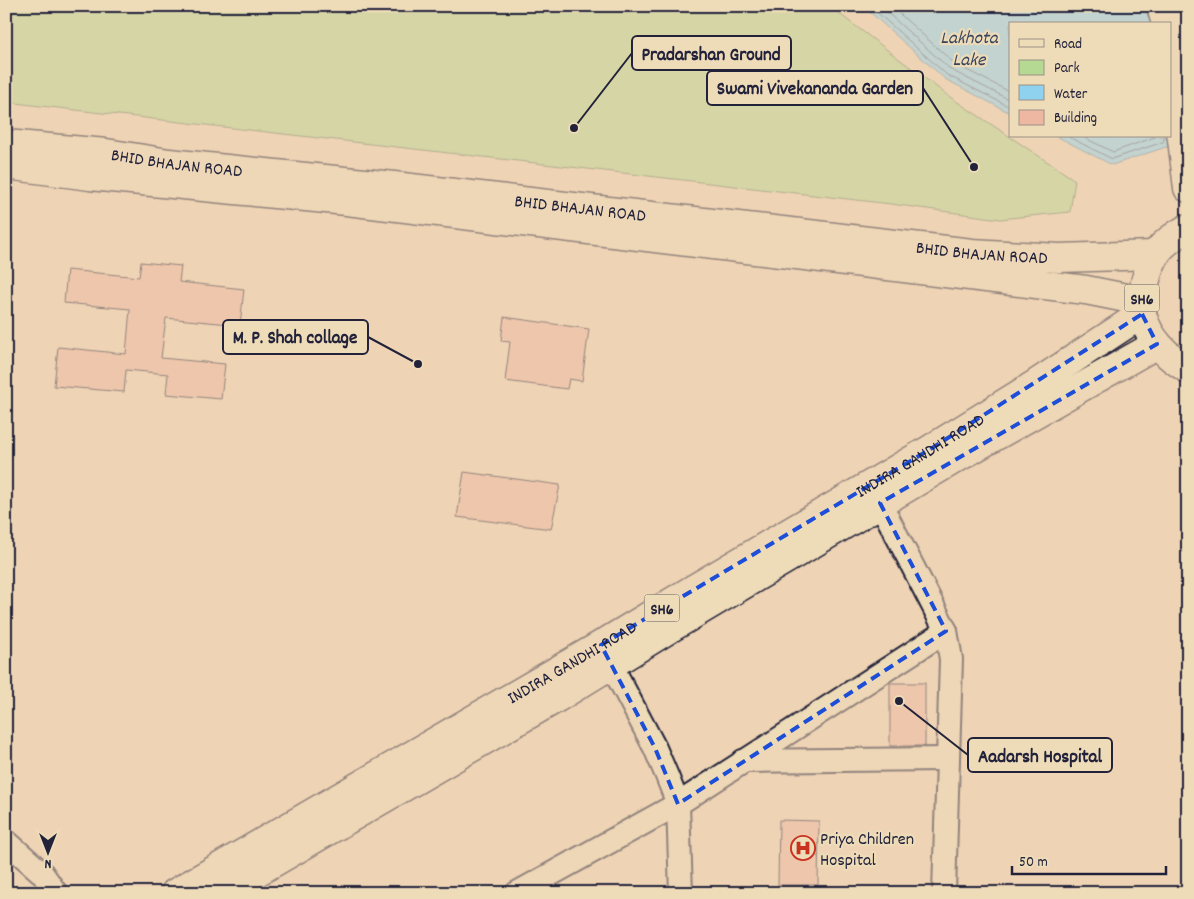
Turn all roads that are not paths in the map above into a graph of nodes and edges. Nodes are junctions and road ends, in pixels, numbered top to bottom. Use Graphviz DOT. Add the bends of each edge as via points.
graph roads {
  1 [pos="1161,6"];
  2 [pos="1183,6"];
  3 [pos="1165,22"];
  4 [pos="1188,25"];
  5 [pos="1172,58"];
  6 [pos="6,144"];
  7 [pos="6,165"];
  8 [pos="1188,188"];
  9 [pos="1188,228"];
  10 [pos="1154,255"];
  11 [pos="1142,308"];
  12 [pos="1157,344"];
  13 [pos="1188,369"];
  14 [pos="880,503"];
  15 [pos="946,631"];
  16 [pos="607,655"];
  17 [pos="948,759"];
  18 [pos="743,761"];
  19 [pos="678,804"];
  20 [pos="6,841"];
  21 [pos="56,893"];
  22 [pos="175,893"];
  23 [pos="221,893"];
  24 [pos="517,893"];
  25 [pos="681,893"];
  26 [pos="944,893"];
  1 -- 3 [label="main road"];
  2 -- 4 [label="main road"];
  5 -- 8 [label="main road"];
  6 -- 10 [label="main road, BHID BHAJAN ROAD" via="972,253 1059,258"];
  7 -- 11 [label="main road, BHID BHAJAN ROAD" via="357,202 1086,290"];
  9 -- 10 [label="main road, SH6" via="1170,237"];
  10 -- 11 [label="main road, SH6"];
  11 -- 12 [label="main road, SH6"];
  11 -- 16 [label="main road, INDIRA GANDHI ROAD / SH6" via="1031,387 695,588"];
  12 -- 13 [label="main road, SH6"];
  12 -- 14 [label="main road, INDIRA GANDHI ROAD / SH6"];
  14 -- 15 [label="street"];
  14 -- 16 [label="main road, INDIRA GANDHI ROAD / SH6" via="669,629"];
  15 -- 17 [label="street" via="951,659"];
  15 -- 18 [label="street"];
  16 -- 19 [label="street" via="655,748"];
  16 -- 22 [label="main road, INDIRA GANDHI ROAD / SH6"];
  16 -- 23 [label="main road, INDIRA GANDHI ROAD / SH6"];
  17 -- 18 [label="street"];
  17 -- 26 [label="street"];
  18 -- 19 [label="street"];
  19 -- 24 [label="street"];
  19 -- 25 [label="street"];
  20 -- 21 [label="street" via="42,873"];
}
